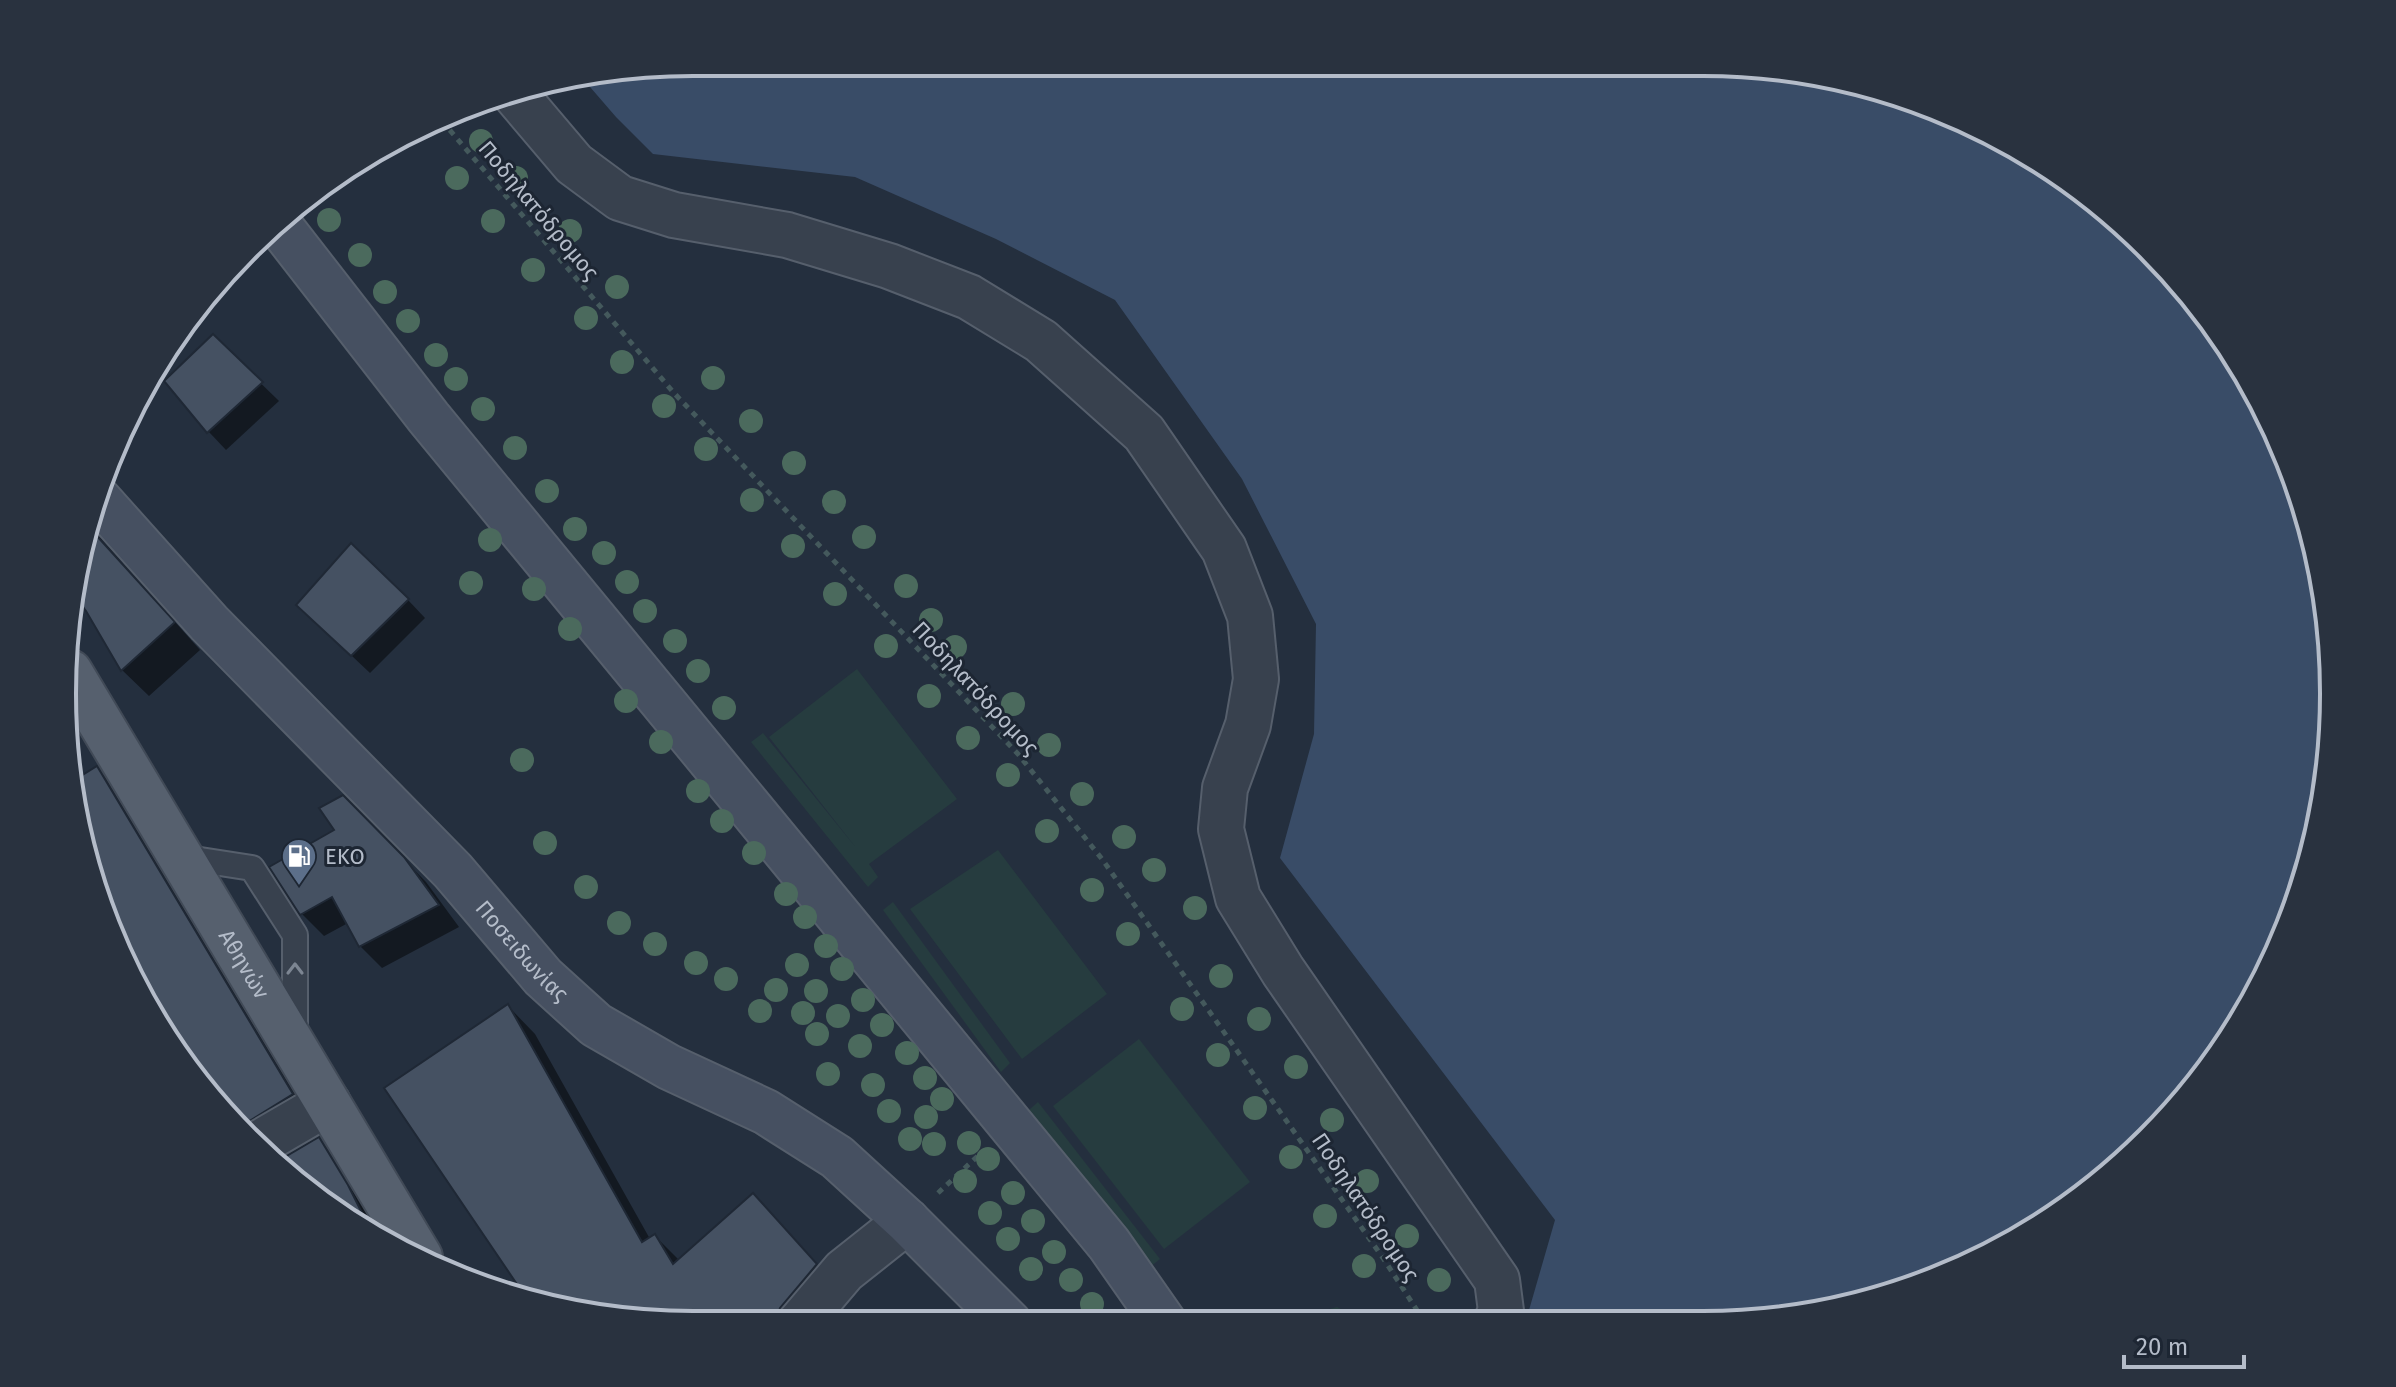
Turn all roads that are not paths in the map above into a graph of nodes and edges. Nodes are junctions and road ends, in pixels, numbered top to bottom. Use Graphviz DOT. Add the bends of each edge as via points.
graph roads {
  1 [pos="521,101"];
  2 [pos="284,231"];
  3 [pos="105,507"];
  4 [pos="76,691"];
  5 [pos="181,857"];
  6 [pos="295,1047"];
  7 [pos="328,1103"];
  8 [pos="266,1139"];
  9 [pos="907,1221"];
  10 [pos="411,1242"];
  11 [pos="810,1311"];
  12 [pos="997,1311"];
  13 [pos="1156,1311"];
  14 [pos="1501,1311"];
  1 -- 14 [label="street" via="574,164 620,198 674,215 787,235 969,297 1041,341 1144,433 1224,549 1250,616 1256,679 1248,725 1225,788 1221,829 1238,898 1497,1280"];
  2 -- 13 [label="street" via="429,418 1109,1244"];
  3 -- 9 [label="street, Ποσειδωνίας" via="209,623 453,871 543,977 596,1025 669,1067 766,1112 837,1157"];
  4 -- 5 [label="main road, Αθηνών"];
  5 -- 6 [label="main road, Αθηνών"];
  6 -- 5 [label="lane, one-way" via="295,935 252,868"];
  6 -- 7 [label="main road, Αθηνών"];
  7 -- 8 [label="street"];
  7 -- 10 [label="main road, Αθηνών"];
  9 -- 11 [label="street" via="844,1271"];
  9 -- 12 [label="street, Ποσειδωνίας"];
}
